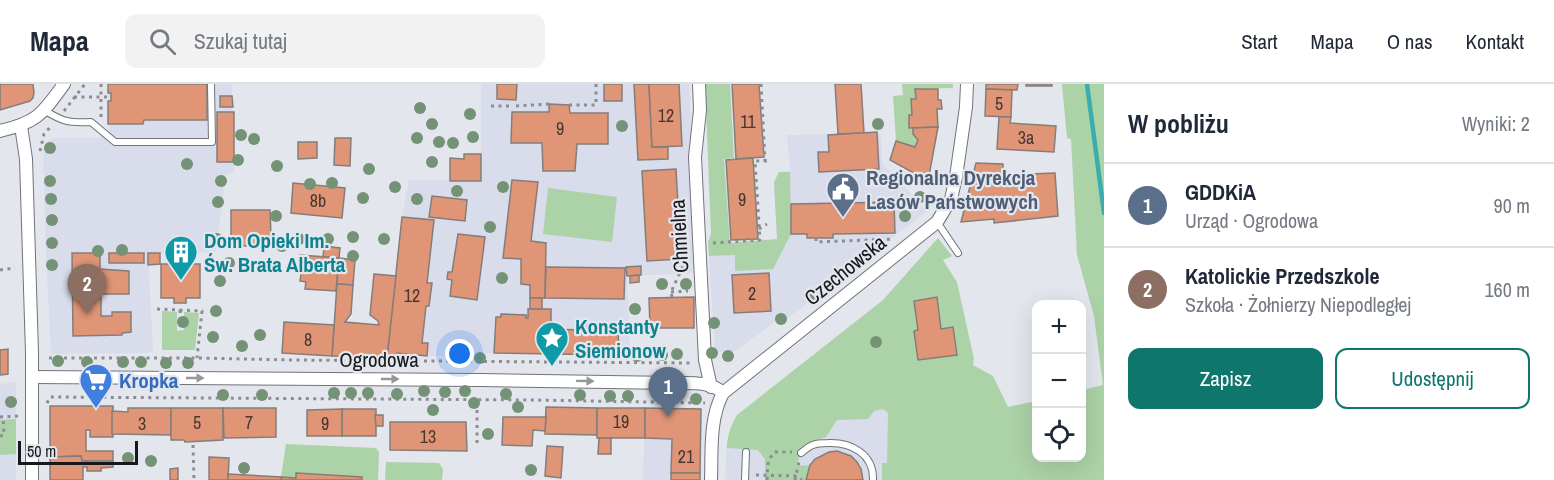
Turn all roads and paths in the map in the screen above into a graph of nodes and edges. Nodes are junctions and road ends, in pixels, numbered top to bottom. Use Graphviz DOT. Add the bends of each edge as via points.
graph roads {
  1 [pos="64,84"];
  2 [pos="101,84"];
  3 [pos="211,84"];
  4 [pos="596,84"];
  5 [pos="699,84"];
  6 [pos="761,84"];
  7 [pos="967,84"];
  8 [pos="74,97"];
  9 [pos="102,97"];
  10 [pos="111,97"];
  11 [pos="549,104"];
  12 [pos="569,105"];
  13 [pos="491,106"];
  14 [pos="510,106"];
  15 [pos="516,106"];
  16 [pos="44,110"];
  17 [pos="21,126"];
  18 [pos="0,131"];
  19 [pos="101,131"];
  20 [pos="937,222"];
  21 [pos="767,224"];
  22 [pos="759,229"];
  23 [pos="816,238"];
  24 [pos="894,239"];
  25 [pos="699,244"];
  26 [pos="957,253"];
  27 [pos="684,264"];
  28 [pos="15,268"];
  29 [pos="0,270"];
  30 [pos="672,297"];
  31 [pos="157,309"];
  32 [pos="180,310"];
  33 [pos="180,326"];
  34 [pos="49,358"];
  35 [pos="197,358"];
  36 [pos="698,363"];
  37 [pos="32,377"];
  38 [pos="711,387"];
  39 [pos="723,393"];
  40 [pos="477,399"];
  41 [pos="705,403"];
  42 [pos="45,411"];
  43 [pos="21,416"];
  44 [pos="1,417"];
  45 [pos="2,430"];
  46 [pos="0,436"];
  47 [pos="477,443"];
  48 [pos="193,445"];
  49 [pos="746,452"];
  50 [pos="801,453"];
  51 [pos="745,477"];
  52 [pos="767,478"];
  53 [pos="795,478"];
  54 [pos="32,480"];
  55 [pos="194,480"];
  56 [pos="711,480"];
  57 [pos="802,480"];
  58 [pos="873,480"];
  1 -- 16 [label="street"];
  2 -- 9 [label="path"];
  3 -- 19 [label="lane" via="212,142 115,142"];
  4 -- 12 [label="path" via="596,105"];
  5 -- 25 [label="street, Chmielna" via="695,157"];
  6 -- 22 [label="path" via="768,161 755,161"];
  7 -- 20 [label="street, Czechowska" via="957,177 951,199"];
  8 -- 9 [label="path"];
  9 -- 10 [label="path"];
  9 -- 19 [label="path"];
  11 -- 15 [label="path"];
  13 -- 14 [label="path"];
  16 -- 17 [label="street"];
  16 -- 19 [label="lane" via="70,123 91,122"];
  17 -- 18 [label="street"];
  17 -- 37 [label="street" via="26,159"];
  20 -- 26 [label="lane"];
  20 -- 39 [label="street, Czechowska"];
  21 -- 22 [label="path"];
  22 -- 25 [label="path" via="760,240"];
  23 -- 24 [label="path" via="816,242"];
  25 -- 38 [label="street, Chmielna" via="705,360"];
  27 -- 30 [label="path"];
  28 -- 29 [label="path"];
  31 -- 32 [label="path"];
  32 -- 33 [label="path"];
  32 -- 35 [label="path" via="202,311"];
  34 -- 35 [label="path"];
  35 -- 36 [label="path"];
  37 -- 38 [label="street, Ogrodowa, one-way" via="685,383"];
  37 -- 54 [label="street"];
  38 -- 39 [label="street, Ogrodowa"];
  39 -- 56 [label="street" via="714,419"];
  40 -- 41 [label="path"];
  40 -- 42 [label="path" via="50,397"];
  40 -- 47 [label="path"];
  43 -- 44 [label="path"];
  44 -- 45 [label="path"];
  45 -- 46 [label="path" via="4,435"];
  48 -- 55 [label="path"];
  49 -- 51 [label="lane"];
  50 -- 52 [label="path" via="775,452 768,462"];
  50 -- 53 [label="path"];
  50 -- 58 [label="lane" via="814,444 850,445 869,462"];
  51 -- 52 [label="path"];
  52 -- 53 [label="path"];
  53 -- 57 [label="path"];
}
